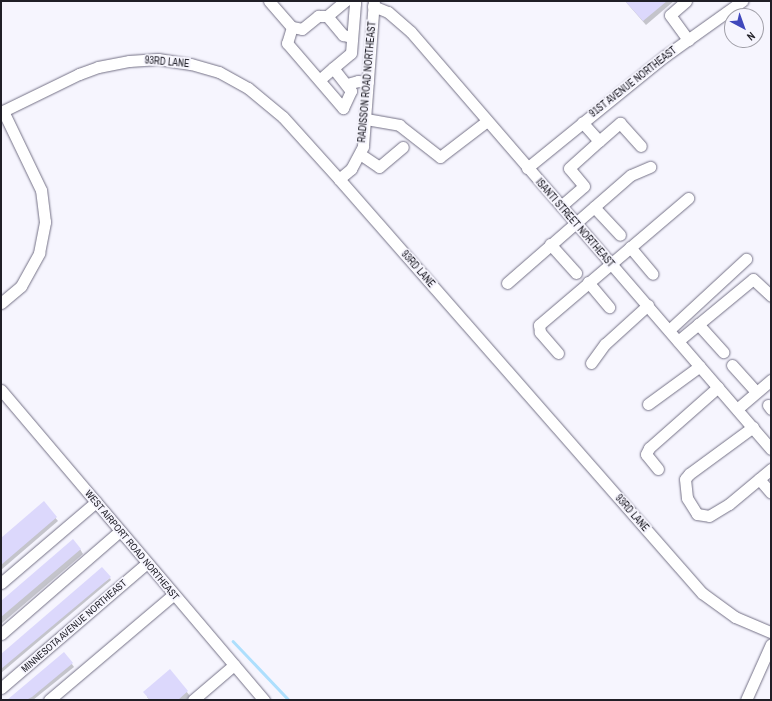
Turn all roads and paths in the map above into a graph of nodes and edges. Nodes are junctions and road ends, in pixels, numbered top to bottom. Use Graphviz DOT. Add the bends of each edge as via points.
graph roads {
  1 [pos="269,1"];
  2 [pos="345,1"];
  3 [pos="353,1"];
  4 [pos="686,1"];
  5 [pos="742,1"];
  6 [pos="373,4"];
  7 [pos="327,16"];
  8 [pos="292,27"];
  9 [pos="352,37"];
  10 [pos="688,40"];
  11 [pos="333,68"];
  12 [pos="319,80"];
  13 [pos="368,82"];
  14 [pos="347,84"];
  15 [pos="2,112"];
  16 [pos="366,119"];
  17 [pos="486,121"];
  18 [pos="582,122"];
  19 [pos="599,141"];
  20 [pos="641,146"];
  21 [pos="403,147"];
  22 [pos="360,154"];
  23 [pos="650,167"];
  24 [pos="527,168"];
  25 [pos="339,179"];
  26 [pos="688,198"];
  27 [pos="560,206"];
  28 [pos="594,207"];
  29 [pos="576,223"];
  30 [pos="620,235"];
  31 [pos="550,244"];
  32 [pos="630,247"];
  33 [pos="746,259"];
  34 [pos="610,263"];
  35 [pos="576,273"];
  36 [pos="653,274"];
  37 [pos="588,282"];
  38 [pos="507,283"];
  39 [pos="771,296"];
  40 [pos="1,304"];
  41 [pos="648,305"];
  42 [pos="610,307"];
  43 [pos="698,324"];
  44 [pos="669,330"];
  45 [pos="678,341"];
  46 [pos="723,352"];
  47 [pos="558,353"];
  48 [pos="591,363"];
  49 [pos="732,365"];
  50 [pos="700,366"];
  51 [pos="771,380"];
  52 [pos="718,387"];
  53 [pos="1,390"];
  54 [pos="756,392"];
  55 [pos="648,404"];
  56 [pos="737,409"];
  57 [pos="753,428"];
  58 [pos="771,449"];
  59 [pos="658,469"];
  60 [pos="771,469"];
  61 [pos="759,479"];
  62 [pos="771,494"];
  63 [pos="96,502"];
  64 [pos="120,531"];
  65 [pos="147,563"];
  66 [pos="1,583"];
  67 [pos="173,595"];
  68 [pos="771,632"];
  69 [pos="1,634"];
  70 [pos="771,644"];
  71 [pos="234,665"];
  72 [pos="1,688"];
  73 [pos="49,700"];
  74 [pos="193,700"];
  75 [pos="264,700"];
  76 [pos="746,700"];
  1 -- 8 [label="street"];
  2 -- 7 [label="street"];
  3 -- 9 [label="street" via="355,3"];
  4 -- 10 [label="street" via="670,15"];
  5 -- 10 [label="street, 91ST AVENUE NORTHEAST"];
  6 -- 13 [label="street, RADISSON ROAD NORTHEAST"];
  6 -- 17 [label="street, ISANTI STREET NORTHEAST" via="388,12 411,32"];
  7 -- 8 [label="street" via="318,16 302,29"];
  7 -- 9 [label="street" via="343,35"];
  8 -- 12 [label="street" via="287,44"];
  9 -- 11 [label="street" via="351,53"];
  10 -- 18 [label="street, 91ST AVENUE NORTHEAST"];
  11 -- 12 [label="street"];
  11 -- 14 [label="street"];
  12 -- 14 [label="street" via="343,108 351,91"];
  13 -- 14 [label="street"];
  13 -- 16 [label="street, RADISSON ROAD NORTHEAST"];
  15 -- 25 [label="street, 93RD LANE" via="98,67 143,59 191,64 219,72 248,88 283,117"];
  15 -- 40 [label="street" via="41,190 45,222 40,253 20,286"];
  16 -- 17 [label="street" via="399,125 440,157"];
  16 -- 22 [label="street, RADISSON ROAD NORTHEAST"];
  17 -- 24 [label="street, ISANTI STREET NORTHEAST"];
  18 -- 19 [label="street"];
  18 -- 24 [label="street, 91ST AVENUE NORTHEAST"];
  19 -- 20 [label="street" via="620,123"];
  19 -- 27 [label="street" via="569,168 584,186"];
  21 -- 22 [label="street" via="379,167"];
  22 -- 25 [label="street, RADISSON ROAD NORTHEAST" via="351,169"];
  23 -- 28 [label="street" via="631,175"];
  24 -- 27 [label="street, ISANTI STREET NORTHEAST"];
  25 -- 68 [label="street, 93RD LANE" via="698,588 729,613"];
  26 -- 32 [label="street"];
  27 -- 29 [label="street, ISANTI STREET NORTHEAST"];
  28 -- 29 [label="street"];
  28 -- 30 [label="street"];
  29 -- 31 [label="street"];
  29 -- 34 [label="street, ISANTI STREET NORTHEAST"];
  31 -- 35 [label="street"];
  31 -- 38 [label="street"];
  32 -- 34 [label="street"];
  32 -- 36 [label="street"];
  33 -- 44 [label="street"];
  34 -- 37 [label="street"];
  34 -- 41 [label="street, ISANTI STREET NORTHEAST"];
  37 -- 42 [label="street"];
  37 -- 47 [label="street" via="539,325 540,332"];
  39 -- 43 [label="street" via="753,279"];
  41 -- 44 [label="street, ISANTI STREET NORTHEAST"];
  41 -- 48 [label="street" via="605,344"];
  43 -- 45 [label="street"];
  43 -- 46 [label="street"];
  44 -- 45 [label="street, ISANTI STREET NORTHEAST"];
  45 -- 50 [label="street, ISANTI STREET NORTHEAST"];
  49 -- 54 [label="street"];
  50 -- 52 [label="street, ISANTI STREET NORTHEAST"];
  50 -- 55 [label="street"];
  51 -- 54 [label="street"];
  52 -- 56 [label="street, ISANTI STREET NORTHEAST"];
  52 -- 59 [label="street" via="649,448 646,454"];
  53 -- 63 [label="street, WEST AIRPORT ROAD NORTHEAST"];
  54 -- 56 [label="street"];
  56 -- 57 [label="street, ISANTI STREET NORTHEAST"];
  57 -- 58 [label="street, ISANTI STREET NORTHEAST"];
  57 -- 61 [label="street" via="689,474 685,479 684,488 691,507 704,517 729,504"];
  60 -- 61 [label="street"];
  61 -- 62 [label="street"];
  63 -- 64 [label="street, WEST AIRPORT ROAD NORTHEAST"];
  63 -- 66 [label="street"];
  64 -- 65 [label="street, WEST AIRPORT ROAD NORTHEAST"];
  64 -- 69 [label="street"];
  65 -- 67 [label="street, WEST AIRPORT ROAD NORTHEAST"];
  65 -- 72 [label="street, MINNESOTA AVENUE NORTHEAST"];
  67 -- 71 [label="street, WEST AIRPORT ROAD NORTHEAST"];
  67 -- 73 [label="street"];
  70 -- 76 [label="street"];
  71 -- 74 [label="street"];
  71 -- 75 [label="street, WEST AIRPORT ROAD NORTHEAST"];
}
